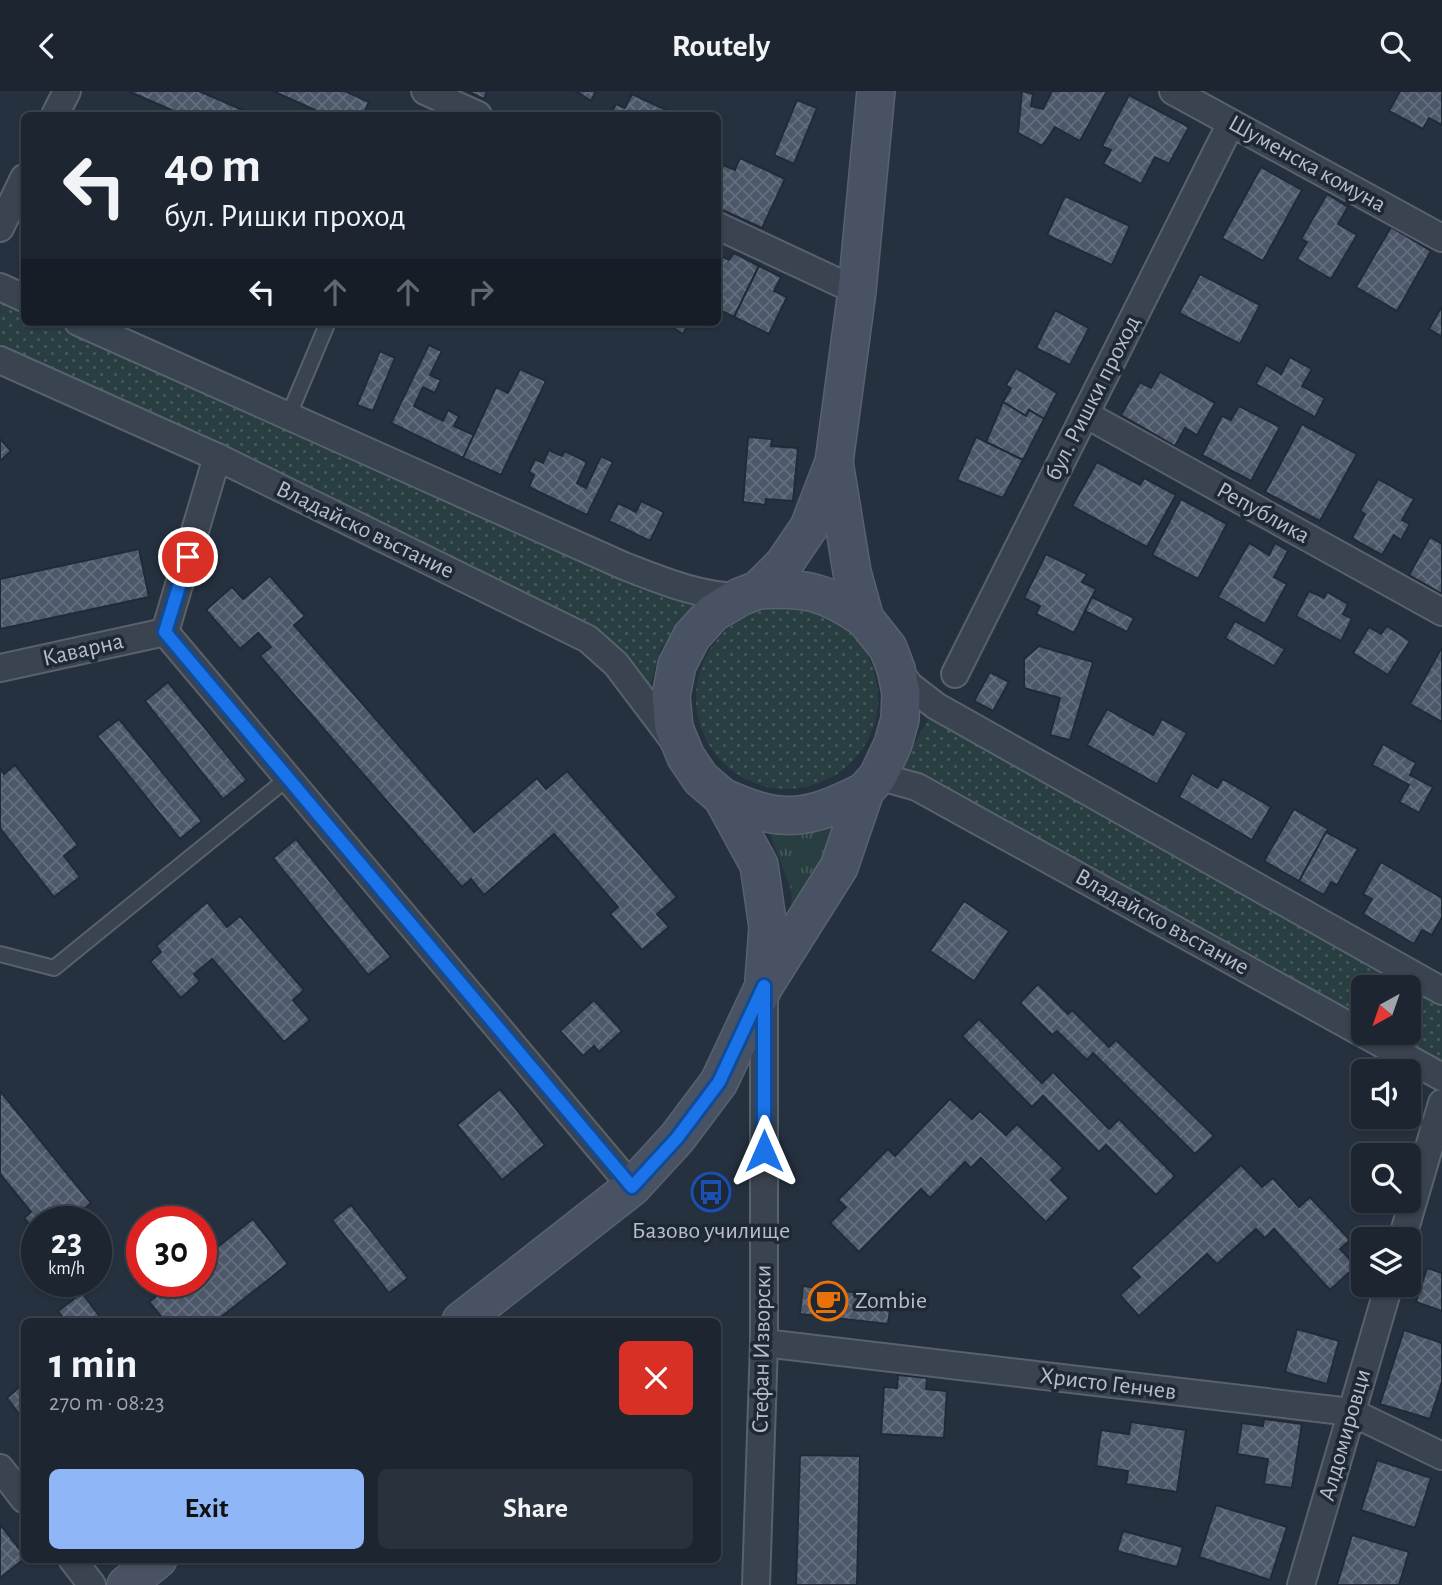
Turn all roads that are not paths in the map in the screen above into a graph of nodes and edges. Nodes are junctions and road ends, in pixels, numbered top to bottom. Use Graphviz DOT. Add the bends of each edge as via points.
graph roads {
  1 [pos="67,91"];
  2 [pos="425,91"];
  3 [pos="876,91"];
  4 [pos="1173,91"];
  5 [pos="56,112"];
  6 [pos="471,112"];
  7 [pos="1231,123"];
  8 [pos="21,184"];
  9 [pos="721,227"];
  10 [pos="0,228"];
  11 [pos="1442,238"];
  12 [pos="0,287"];
  13 [pos="857,291"];
  14 [pos="21,297"];
  15 [pos="87,326"];
  16 [pos="326,326"];
  17 [pos="0,360"];
  18 [pos="1084,414"];
  19 [pos="288,417"];
  20 [pos="217,457"];
  21 [pos="834,463"];
  22 [pos="749,594"];
  23 [pos="1442,612"];
  24 [pos="865,619"];
  25 [pos="165,632"];
  26 [pos="0,669"];
  27 [pos="896,669"];
  28 [pos="955,674"];
  29 [pos="686,757"];
  30 [pos="288,778"];
  31 [pos="871,783"];
  32 [pos="722,797"];
  33 [pos="0,954"];
  34 [pos="764,986"];
  35 [pos="1442,991"];
  36 [pos="1442,1077"];
  37 [pos="1442,1103"];
  38 [pos="632,1187"];
  39 [pos="1406,1227"];
  40 [pos="1385,1297"];
  41 [pos="465,1318"];
  42 [pos="764,1343"];
  43 [pos="1351,1412"];
  44 [pos="1442,1456"];
  45 [pos="0,1468"];
  46 [pos="21,1495"];
  47 [pos="75,1563"];
  48 [pos="153,1563"];
  49 [pos="92,1585"];
  50 [pos="125,1585"];
  51 [pos="756,1585"];
  52 [pos="1301,1585"];
  1 -- 5 [label="street"];
  2 -- 6 [label="street"];
  3 -- 13 [label="main road"];
  4 -- 7 [label="street, Шуменска комуна"];
  7 -- 11 [label="street, Шуменска комуна"];
  7 -- 18 [label="street, бул. Ришки проход"];
  8 -- 10 [label="street"];
  9 -- 13 [label="street"];
  12 -- 14 [label="street"];
  13 -- 21 [label="main road"];
  15 -- 19 [label="street"];
  16 -- 19 [label="lane"];
  17 -- 20 [label="street, Владайско въстание"];
  18 -- 23 [label="street, Република"];
  18 -- 28 [label="street, бул. Ришки проход"];
  19 -- 22 [label="street" via="635,570 688,590 717,596"];
  20 -- 25 [label="street"];
  20 -- 29 [label="street, Владайско въстание" via="588,639 617,664"];
  21 -- 22 [label="main road" via="809,527 784,564"];
  21 -- 24 [label="main road" via="852,572"];
  22 -- 24 [label="main road" via="796,587 833,597"];
  22 -- 29 [label="main road" via="713,613 677,665 671,696 674,728"];
  24 -- 27 [label="main road" via="888,648"];
  25 -- 26 [label="street, Каварна"];
  25 -- 30 [label="street"];
  27 -- 31 [label="main road" via="900,719 894,744"];
  27 -- 35 [label="street" via="936,706"];
  29 -- 32 [label="main road" via="701,779"];
  30 -- 33 [label="lane" via="54,968"];
  30 -- 38 [label="street"];
  31 -- 32 [label="main road" via="820,812 795,816 757,813"];
  31 -- 34 [label="main road" via="839,867"];
  31 -- 36 [label="street, Владайско въстание" via="918,787"];
  32 -- 34 [label="main road" via="760,865 768,927"];
  34 -- 38 [label="main road" via="719,1082"];
  34 -- 42 [label="street, Стефан Изворски"];
  37 -- 39 [label="street"];
  38 -- 41 [label="main road"];
  40 -- 43 [label="street, Алдомировци"];
  42 -- 43 [label="street, Христо Генчев"];
  42 -- 51 [label="street, Стефан Изворски"];
  43 -- 44 [label="street, Христо Генчев"];
  43 -- 52 [label="street, Алдомировци"];
  45 -- 46 [label="street"];
  47 -- 49 [label="street"];
  48 -- 50 [label="main road"];
}
